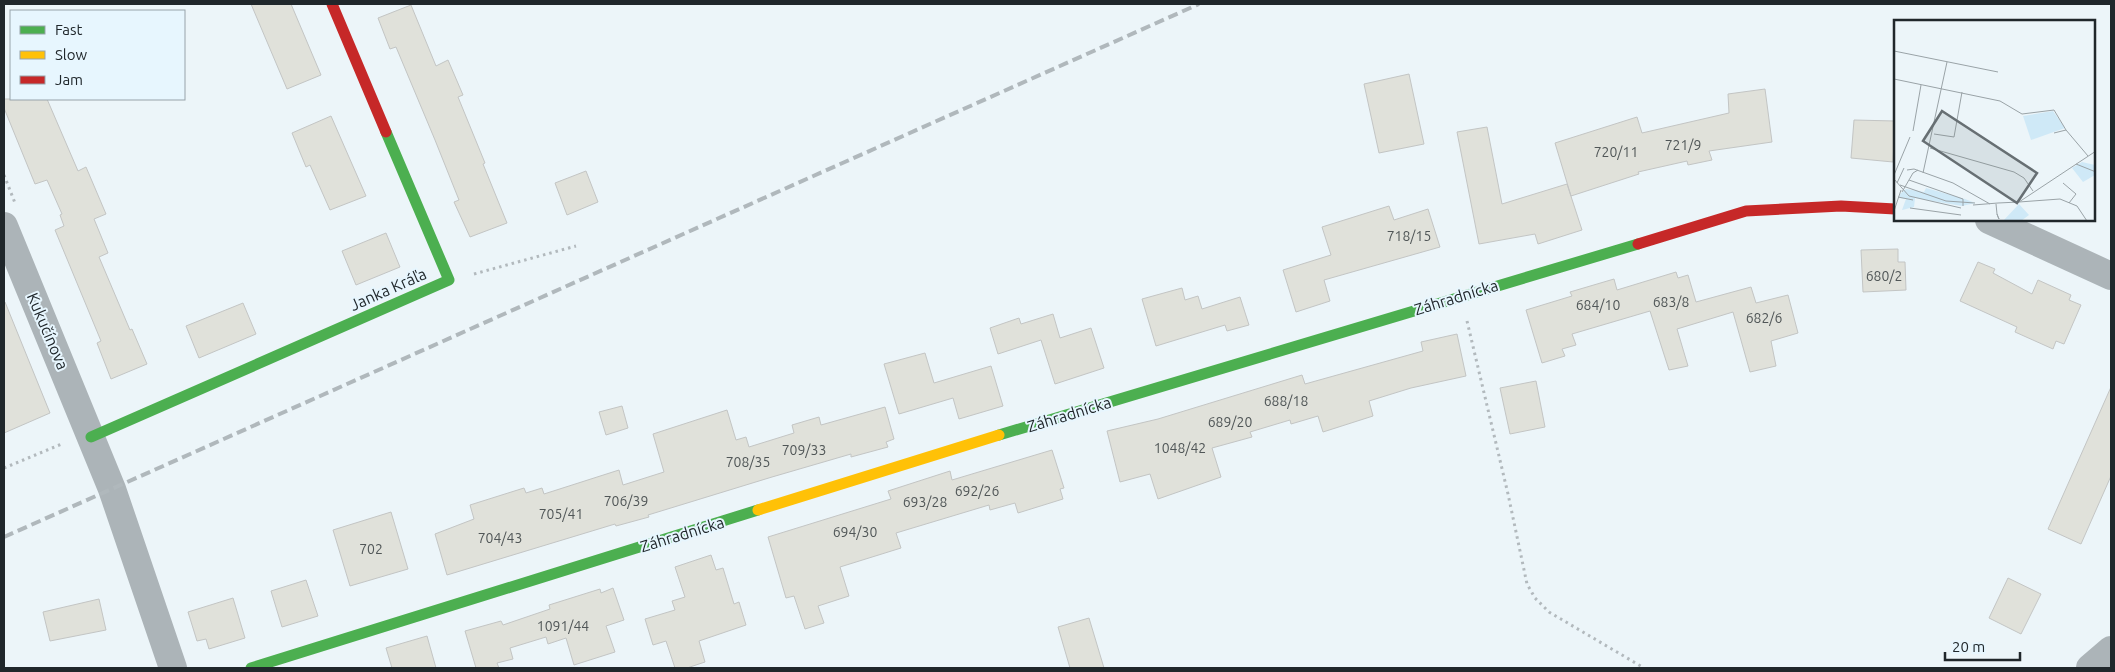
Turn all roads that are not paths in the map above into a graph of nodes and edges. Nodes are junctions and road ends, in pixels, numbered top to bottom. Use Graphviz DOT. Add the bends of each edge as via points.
graph roads {
  1 [pos="332,4"];
  2 [pos="1894,210"];
  3 [pos="1991,221"];
  4 [pos="4,226"];
  5 [pos="2111,276"];
  6 [pos="92,437"];
  7 [pos="2111,650"];
  8 [pos="173,668"];
  9 [pos="251,668"];
  10 [pos="2090,668"];
  1 -- 6 [label="street, Janka Kráľa" via="449,280"];
  2 -- 9 [label="street, Záhradnícka" via="1841,206 1746,211 1010,432"];
  3 -- 5 [label="street"];
  4 -- 6 [label="street, Kukučínova"];
  6 -- 8 [label="street, Kukučínova"];
  7 -- 10 [label="street"];
}
